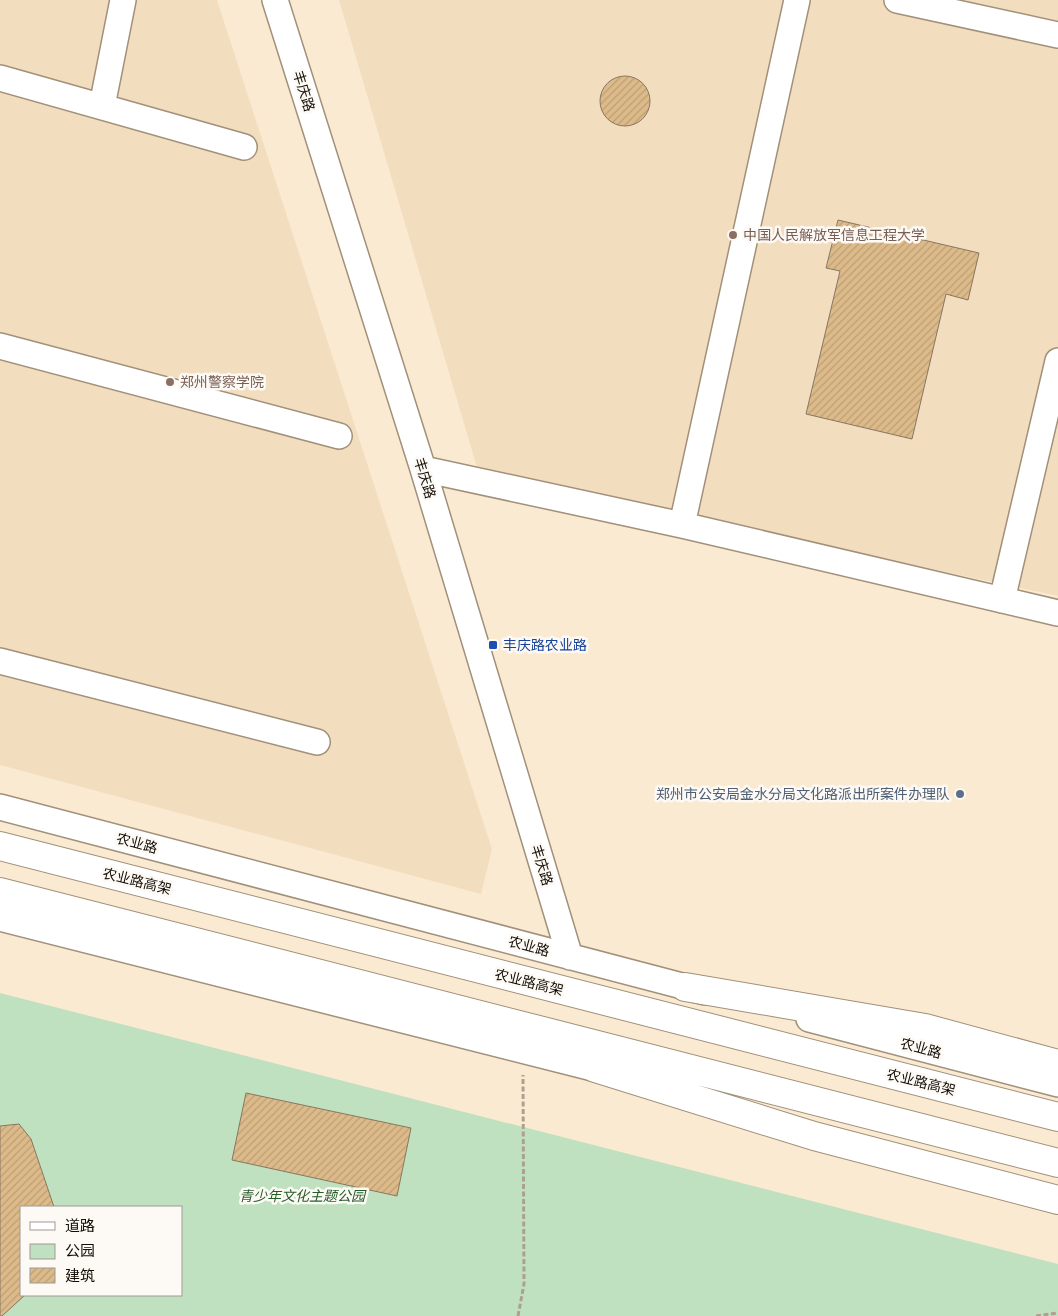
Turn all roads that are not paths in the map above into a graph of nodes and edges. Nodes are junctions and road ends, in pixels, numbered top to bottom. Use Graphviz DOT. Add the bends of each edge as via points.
graph roads {
  1 [pos="123,0"];
  2 [pos="275,0"];
  3 [pos="797,0"];
  4 [pos="897,0"];
  5 [pos="1058,35"];
  6 [pos="0,78"];
  7 [pos="102,106"];
  8 [pos="244,147"];
  9 [pos="0,346"];
  10 [pos="1058,361"];
  11 [pos="339,436"];
  12 [pos="423,469"];
  13 [pos="682,525"];
  14 [pos="1002,600"];
  15 [pos="1058,613"];
  16 [pos="0,661"];
  17 [pos="317,742"];
  18 [pos="0,807"];
  19 [pos="0,846"];
  20 [pos="0,892"];
  21 [pos="0,918"];
  22 [pos="570,957"];
  23 [pos="685,987"];
  24 [pos="1058,1064"];
  25 [pos="594,1068"];
  26 [pos="1058,1084"];
  27 [pos="1058,1117"];
  28 [pos="1058,1163"];
  29 [pos="1058,1187"];
  30 [pos="1058,1200"];
  1 -- 7 [label="street"];
  2 -- 12 [label="street, 丰庆路"];
  3 -- 13 [label="street"];
  4 -- 5 [label="street"];
  6 -- 7 [label="street"];
  7 -- 8 [label="street"];
  9 -- 11 [label="street"];
  10 -- 14 [label="street"];
  12 -- 13 [label="street"];
  12 -- 22 [label="street, 丰庆路"];
  13 -- 14 [label="street"];
  14 -- 15 [label="street"];
  16 -- 17 [label="street"];
  18 -- 22 [label="street, 农业路"];
  19 -- 27 [label="highway, 农业路高架"];
  20 -- 28 [label="highway"];
  21 -- 25 [label="street"];
  22 -- 23 [label="street, 农业路"];
  23 -- 24 [label="highway" via="925,1028"];
  23 -- 26 [label="street, 农业路"];
  25 -- 29 [label="street"];
  25 -- 30 [label="highway" via="814,1136"];
}
